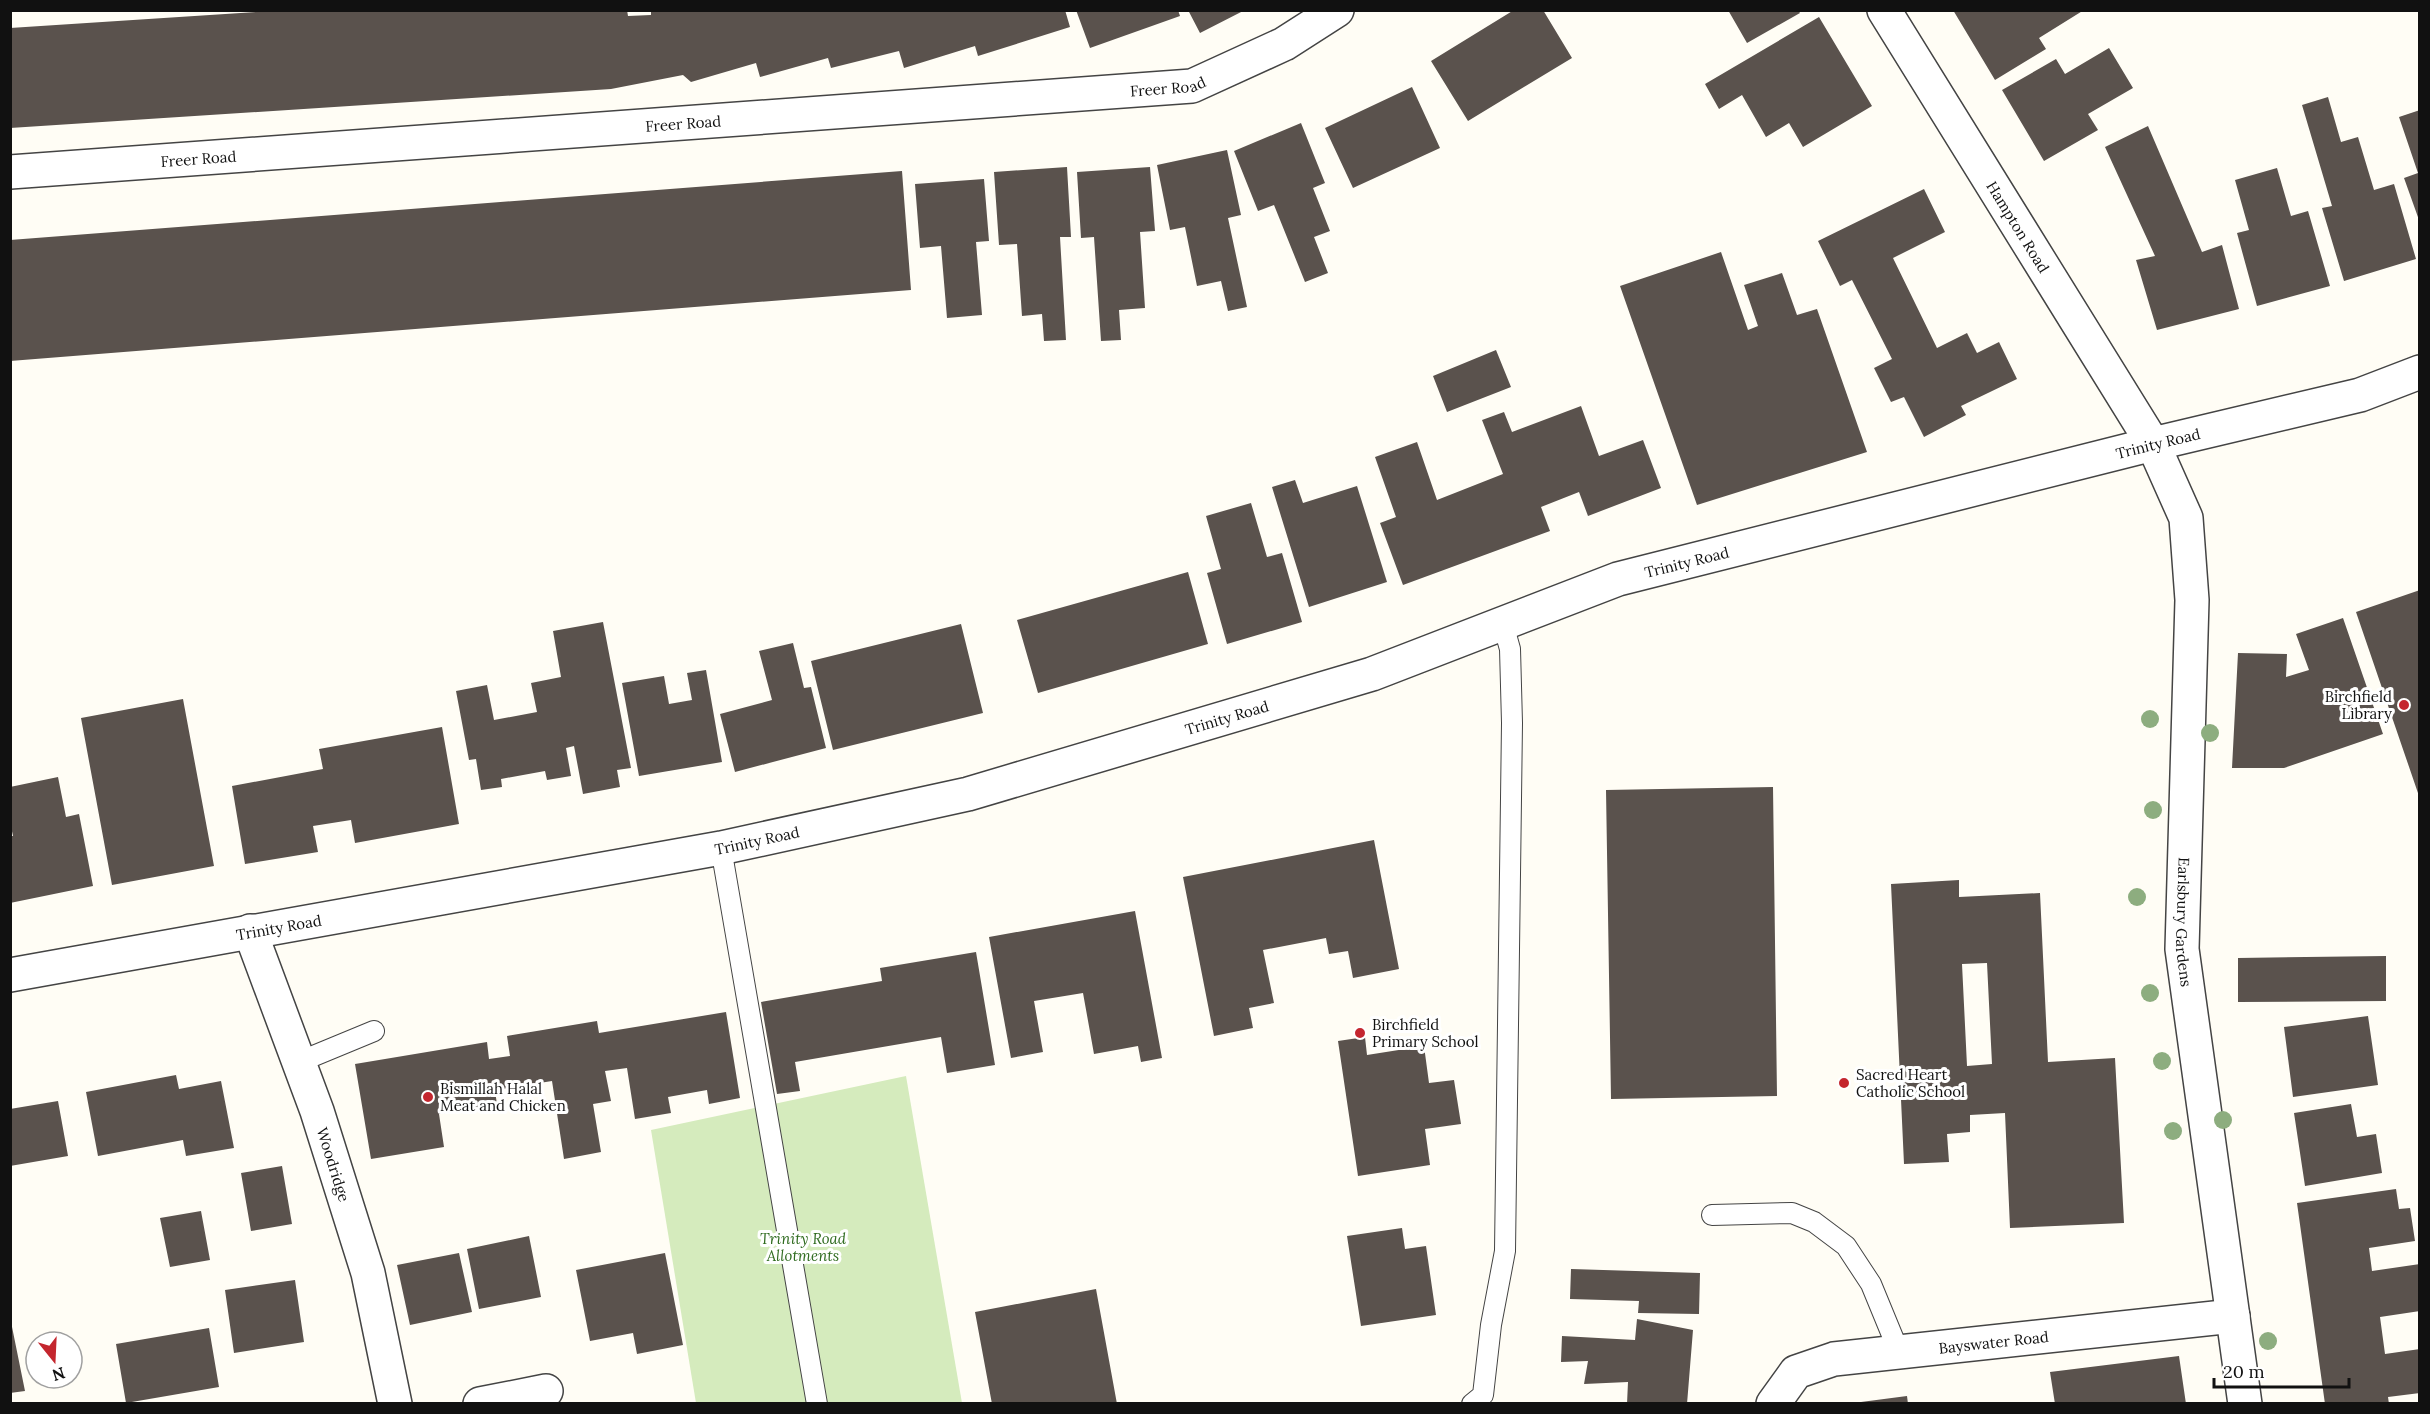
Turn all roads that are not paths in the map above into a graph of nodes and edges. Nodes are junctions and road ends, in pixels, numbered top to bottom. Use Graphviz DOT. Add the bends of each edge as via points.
graph roads {
  1 [pos="1337,10"];
  2 [pos="1884,10"];
  3 [pos="10,172"];
  4 [pos="2420,372"];
  5 [pos="2153,444"];
  6 [pos="1503,624"];
  7 [pos="721,848"];
  8 [pos="250,931"];
  9 [pos="10,975"];
  10 [pos="374,1031"];
  11 [pos="299,1062"];
  12 [pos="1712,1215"];
  13 [pos="2233,1316"];
  14 [pos="1899,1352"];
  15 [pos="546,1391"];
  16 [pos="395,1404"];
  17 [pos="480,1404"];
  18 [pos="817,1404"];
  19 [pos="1472,1404"];
  20 [pos="1773,1404"];
  21 [pos="2245,1404"];
  1 -- 3 [label="street, Freer Road" via="1284,44 1192,86"];
  2 -- 5 [label="street, Hampton Road"];
  4 -- 5 [label="street, Trinity Road" via="2360,395"];
  5 -- 6 [label="street, Trinity Road" via="1618,579"];
  5 -- 13 [label="street, Earlsbury Gardens" via="2186,518 2192,600 2182,949"];
  6 -- 7 [label="street, Trinity Road" via="1372,674 968,794"];
  6 -- 19 [label="lane" via="1510,649 1512,723 1505,1251 1483,1395"];
  7 -- 8 [label="street, Trinity Road"];
  7 -- 18 [label="lane"];
  8 -- 9 [label="street, Trinity Road"];
  8 -- 11 [label="street, Woodridge"];
  10 -- 11 [label="lane"];
  11 -- 16 [label="street, Woodridge" via="368,1273"];
  12 -- 14 [label="lane" via="1792,1213 1814,1222 1846,1246 1871,1284"];
  13 -- 14 [label="street, Bayswater Road"];
  13 -- 21 [label="street, Earlsbury Gardens"];
  14 -- 20 [label="street, Bayswater Road" via="1834,1359 1796,1372"];
  15 -- 17 [label="street"];
}
